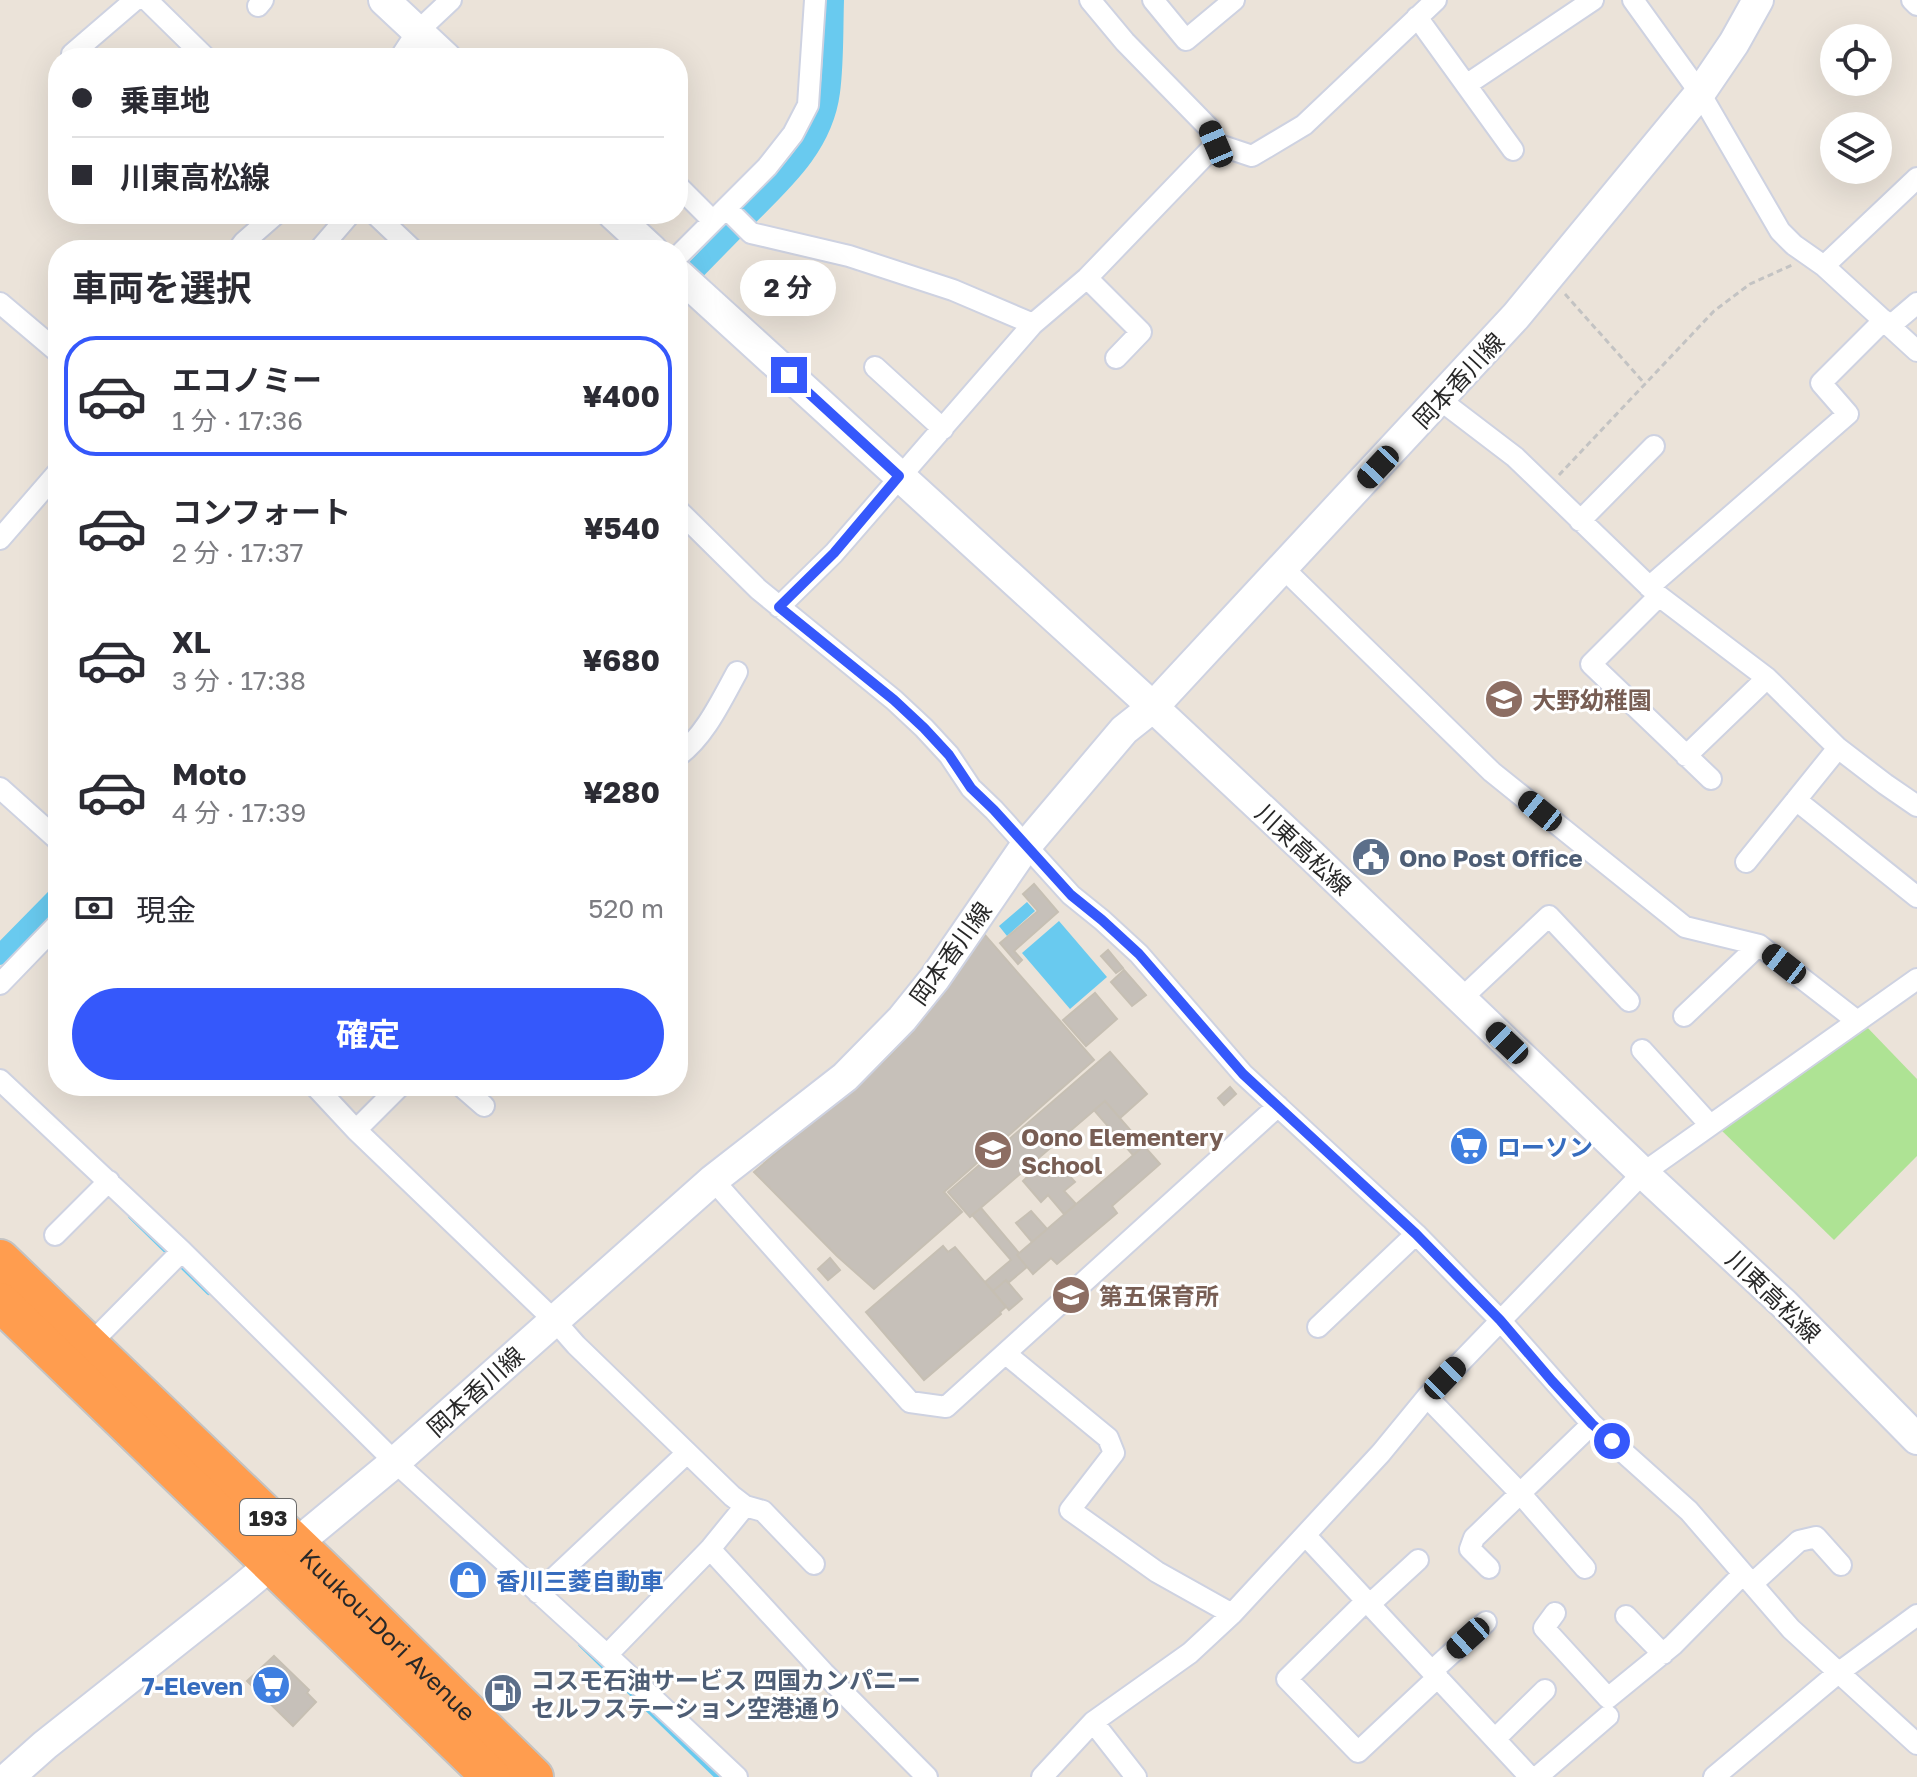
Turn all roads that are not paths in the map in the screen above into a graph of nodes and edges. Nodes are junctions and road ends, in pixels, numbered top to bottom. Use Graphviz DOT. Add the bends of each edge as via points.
graph roads {
  1 [pos="135,0"];
  2 [pos="147,0"];
  3 [pos="384,0"];
  4 [pos="451,0"];
  5 [pos="815,0"];
  6 [pos="1090,0"];
  7 [pos="1153,0"];
  8 [pos="1234,0"];
  9 [pos="1436,0"];
  10 [pos="1593,0"];
  11 [pos="1633,0"];
  12 [pos="1758,0"];
  13 [pos="1912,0"];
  14 [pos="1917,5"];
  15 [pos="1417,17"];
  16 [pos="417,32"];
  17 [pos="79,48"];
  18 [pos="196,48"];
  19 [pos="407,48"];
  20 [pos="435,48"];
  21 [pos="1466,85"];
  22 [pos="1700,93"];
  23 [pos="1216,144"];
  24 [pos="1513,150"];
  25 [pos="1917,178"];
  26 [pos="688,192"];
  27 [pos="722,212"];
  28 [pos="265,224"];
  29 [pos="341,224"];
  30 [pos="384,224"];
  31 [pos="625,224"];
  32 [pos="246,240"];
  33 [pos="328,240"];
  34 [pos="398,240"];
  35 [pos="641,240"];
  36 [pos="688,246"];
  37 [pos="1816,261"];
  38 [pos="1087,278"];
  39 [pos="688,283"];
  40 [pos="0,303"];
  41 [pos="1917,303"];
  42 [pos="1887,323"];
  43 [pos="1033,324"];
  44 [pos="48,344"];
  45 [pos="1917,351"];
  46 [pos="1116,358"];
  47 [pos="875,367"];
  48 [pos="1439,399"];
  49 [pos="943,429"];
  50 [pos="1654,446"];
  51 [pos="899,476"];
  52 [pos="48,484"];
  53 [pos="688,520"];
  54 [pos="1580,521"];
  55 [pos="0,539"];
  56 [pos="1283,568"];
  57 [pos="1654,591"];
  58 [pos="779,607"];
  59 [pos="737,672"];
  60 [pos="1767,678"];
  61 [pos="1153,707"];
  62 [pos="688,748"];
  63 [pos="1838,748"];
  64 [pos="1686,756"];
  65 [pos="1711,779"];
  66 [pos="0,788"];
  67 [pos="1796,800"];
  68 [pos="1917,806"];
  69 [pos="48,831"];
  70 [pos="1025,847"];
  71 [pos="1746,862"];
  72 [pos="1917,897"];
  73 [pos="48,934"];
  74 [pos="1759,945"];
  75 [pos="1917,979"];
  76 [pos="0,984"];
  77 [pos="1461,999"];
  78 [pos="1629,1001"];
  79 [pos="1684,1016"];
  80 [pos="1857,1021"];
  81 [pos="1642,1050"];
  82 [pos="0,1080"];
  83 [pos="324,1096"];
  84 [pos="390,1096"];
  85 [pos="472,1096"];
  86 [pos="484,1106"];
  87 [pos="1278,1106"];
  88 [pos="1710,1125"];
  89 [pos="356,1130"];
  90 [pos="1643,1173"];
  91 [pos="713,1180"];
  92 [pos="108,1182"];
  93 [pos="1416,1234"];
  94 [pos="55,1235"];
  95 [pos="181,1252"];
  96 [pos="0,1259"];
  97 [pos="0,1302"];
  98 [pos="1500,1320"];
  99 [pos="555,1321"];
  100 [pos="1318,1327"];
  101 [pos="89,1345"];
  102 [pos="1006,1354"];
  103 [pos="1427,1397"];
  104 [pos="1592,1424"];
  105 [pos="1917,1439"];
  106 [pos="687,1453"];
  107 [pos="395,1462"];
  108 [pos="1520,1493"];
  109 [pos="745,1506"];
  110 [pos="1306,1536"];
  111 [pos="710,1549"];
  112 [pos="283,1554"];
  113 [pos="1418,1560"];
  114 [pos="814,1564"];
  115 [pos="1841,1565"];
  116 [pos="1489,1568"];
  117 [pos="1585,1568"];
  118 [pos="1747,1579"];
  119 [pos="538,1593"];
  120 [pos="1368,1602"];
  121 [pos="1555,1613"];
  122 [pos="1232,1614"];
  123 [pos="1917,1615"];
  124 [pos="1626,1616"];
  125 [pos="1486,1622"];
  126 [pos="1663,1654"];
  127 [pos="607,1655"];
  128 [pos="1838,1673"];
  129 [pos="1435,1674"];
  130 [pos="1545,1690"];
  131 [pos="1608,1716"];
  132 [pos="1093,1722"];
  133 [pos="1495,1739"];
  134 [pos="1917,1744"];
  135 [pos="920,1775"];
  136 [pos="9,1777"];
  137 [pos="491,1777"];
  138 [pos="534,1777"];
  139 [pos="737,1777"];
  140 [pos="1042,1777"];
  141 [pos="1136,1777"];
  142 [pos="1530,1777"];
  143 [pos="1537,1777"];
  144 [pos="1714,1777"];
  1 -- 17 [label="street"];
  2 -- 18 [label="street"];
  3 -- 16 [label="main road"];
  4 -- 16 [label="street"];
  5 -- 27 [label="street" via="808,105 767,167"];
  6 -- 23 [label="street" via="1209,128"];
  7 -- 8 [label="street" via="1186,40"];
  9 -- 15 [label="street"];
  10 -- 21 [label="street"];
  11 -- 22 [label="street"];
  12 -- 22 [label="main road, 岡本香川線"];
  13 -- 14 [label="street"];
  15 -- 21 [label="street"];
  15 -- 23 [label="street" via="1304,125 1252,156"];
  16 -- 19 [label="street"];
  16 -- 20 [label="main road"];
  21 -- 24 [label="street"];
  22 -- 37 [label="street" via="1780,231"];
  22 -- 48 [label="main road, 岡本香川線" via="1516,316"];
  23 -- 38 [label="street"];
  25 -- 37 [label="street"];
  26 -- 27 [label="street"];
  27 -- 36 [label="street"];
  27 -- 43 [label="street" via="751,233 849,256 953,290"];
  28 -- 32 [label="street"];
  29 -- 33 [label="street"];
  30 -- 34 [label="street"];
  31 -- 35 [label="main road"];
  37 -- 42 [label="street"];
  38 -- 43 [label="street"];
  38 -- 46 [label="street" via="1141,332"];
  39 -- 51 [label="main road, 川東高松線"];
  40 -- 44 [label="street"];
  41 -- 42 [label="street"];
  42 -- 45 [label="street"];
  42 -- 57 [label="street" via="1821,383 1848,414"];
  43 -- 49 [label="street"];
  47 -- 49 [label="street"];
  48 -- 54 [label="street" via="1515,457"];
  48 -- 56 [label="main road, 岡本香川線"];
  49 -- 51 [label="street"];
  50 -- 54 [label="street"];
  51 -- 58 [label="street" via="834,553"];
  51 -- 61 [label="main road, 川東高松線"];
  52 -- 55 [label="street"];
  53 -- 58 [label="street"];
  54 -- 57 [label="street"];
  56 -- 61 [label="main road, 岡本香川線"];
  56 -- 74 [label="street" via="1492,772 1685,927"];
  57 -- 60 [label="street"];
  57 -- 64 [label="street" via="1591,664"];
  58 -- 70 [label="street" via="924,728"];
  59 -- 62 [label="street"];
  60 -- 63 [label="street"];
  60 -- 64 [label="street"];
  61 -- 70 [label="main road, 岡本香川線" via="1124,730"];
  61 -- 77 [label="main road, 川東高松線"];
  63 -- 67 [label="street"];
  63 -- 68 [label="street"];
  64 -- 65 [label="street"];
  66 -- 69 [label="street"];
  67 -- 71 [label="street"];
  67 -- 72 [label="street"];
  70 -- 87 [label="street" via="1139,954 1243,1074"];
  70 -- 91 [label="main road, 岡本香川線" via="902,1019 845,1077"];
  73 -- 76 [label="street"];
  74 -- 79 [label="street"];
  74 -- 80 [label="street"];
  75 -- 80 [label="street"];
  77 -- 78 [label="street" via="1549,916"];
  77 -- 90 [label="main road, 川東高松線"];
  80 -- 88 [label="street"];
  81 -- 88 [label="street"];
  82 -- 92 [label="street"];
  83 -- 89 [label="street"];
  84 -- 89 [label="street"];
  85 -- 86 [label="street"];
  87 -- 93 [label="street"];
  87 -- 102 [label="street"];
  88 -- 90 [label="street"];
  89 -- 99 [label="street"];
  90 -- 98 [label="street"];
  90 -- 105 [label="main road, 川東高松線" via="1784,1304"];
  91 -- 99 [label="main road, 岡本香川線"];
  91 -- 102 [label="street" via="910,1402 946,1407"];
  92 -- 94 [label="street"];
  92 -- 95 [label="street"];
  93 -- 98 [label="street"];
  93 -- 100 [label="street"];
  95 -- 101 [label="street"];
  95 -- 107 [label="street"];
  96 -- 101 [label="highway, Kuukou-Dori Avenue / 193"];
  97 -- 112 [label="highway, Kuukou-Dori Avenue / 193"];
  98 -- 103 [label="street"];
  98 -- 104 [label="street"];
  99 -- 106 [label="street"];
  99 -- 107 [label="main road, 岡本香川線"];
  101 -- 112 [label="highway, Kuukou-Dori Avenue / 193"];
  102 -- 122 [label="street" via="1108,1438 1114,1453 1070,1510 1157,1572"];
  103 -- 108 [label="street"];
  103 -- 110 [label="street"];
  104 -- 108 [label="street"];
  104 -- 118 [label="street" via="1689,1511"];
  106 -- 109 [label="street"];
  106 -- 119 [label="street"];
  107 -- 112 [label="main road, 岡本香川線"];
  107 -- 119 [label="street"];
  108 -- 116 [label="street" via="1474,1538 1470,1549"];
  108 -- 117 [label="street"];
  109 -- 111 [label="street"];
  109 -- 114 [label="street" via="763,1511"];
  110 -- 120 [label="street"];
  110 -- 122 [label="street"];
  111 -- 127 [label="street"];
  111 -- 135 [label="street"];
  112 -- 136 [label="main road, 岡本香川線"];
  112 -- 137 [label="highway, Kuukou-Dori Avenue / 193"];
  112 -- 138 [label="highway, Kuukou-Dori Avenue / 193"];
  113 -- 120 [label="street"];
  115 -- 118 [label="street" via="1816,1537 1799,1541"];
  118 -- 126 [label="street"];
  118 -- 128 [label="street"];
  119 -- 127 [label="street"];
  120 -- 129 [label="street"];
  120 -- 129 [label="street" via="1287,1679 1358,1752"];
  121 -- 126 [label="street" via="1544,1628 1608,1698"];
  122 -- 132 [label="street" via="1190,1653"];
  123 -- 128 [label="street"];
  124 -- 126 [label="street"];
  125 -- 129 [label="street"];
  127 -- 139 [label="street"];
  128 -- 134 [label="street"];
  128 -- 144 [label="street"];
  129 -- 133 [label="street"];
  130 -- 133 [label="street"];
  131 -- 143 [label="street"];
  132 -- 140 [label="street"];
  132 -- 141 [label="street"];
  133 -- 142 [label="street"];
}
